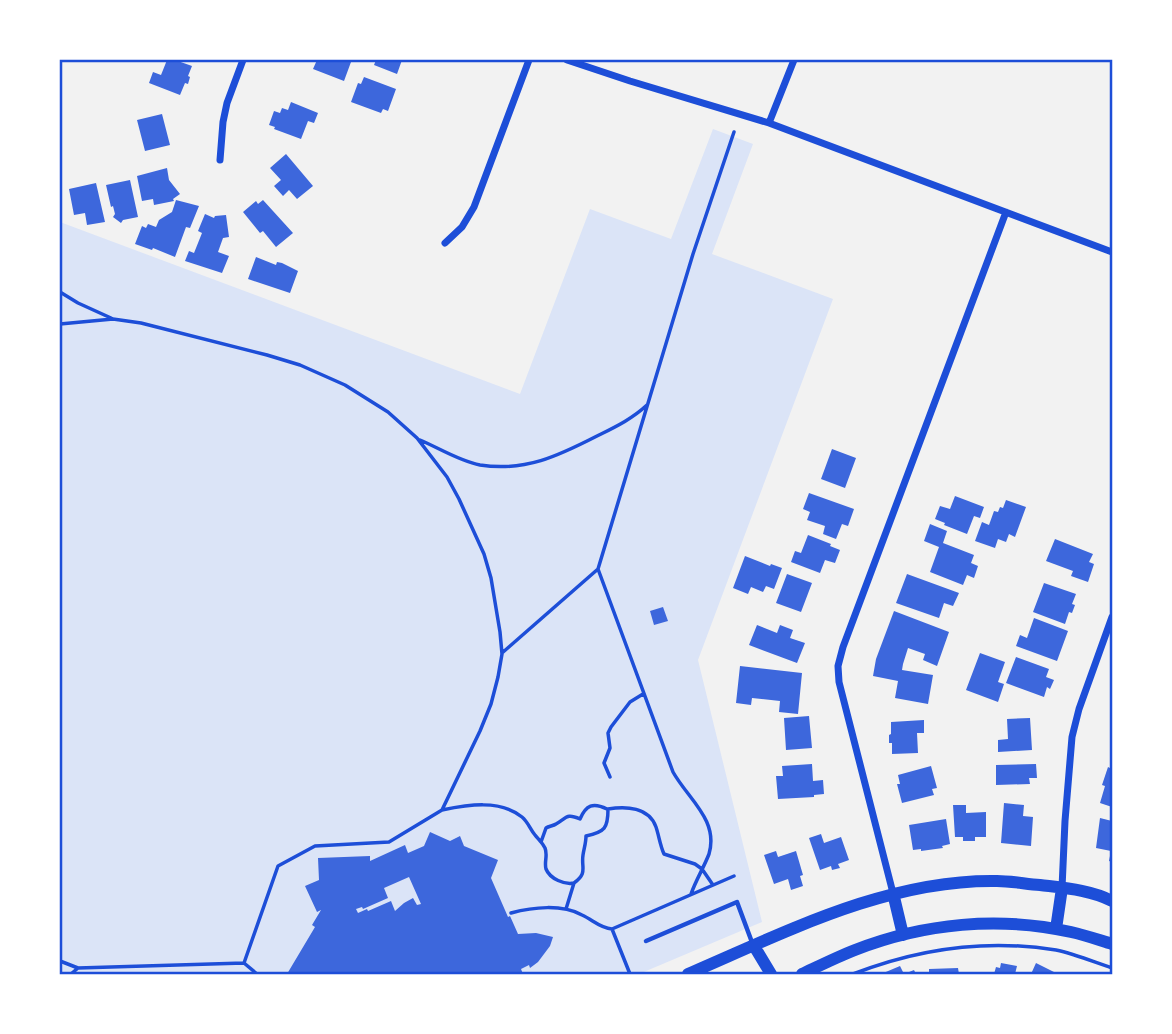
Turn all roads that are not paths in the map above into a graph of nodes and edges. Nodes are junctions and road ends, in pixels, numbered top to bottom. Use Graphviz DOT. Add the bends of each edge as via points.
graph roads {
  1 [pos="243,60"];
  2 [pos="529,60"];
  3 [pos="567,60"];
  4 [pos="794,60"];
  5 [pos="769,123"];
  6 [pos="220,160"];
  7 [pos="1006,212"];
  8 [pos="445,243"];
  9 [pos="1112,252"];
  10 [pos="1112,617"];
  11 [pos="1062,888"];
  12 [pos="893,893"];
  13 [pos="1112,901"];
  14 [pos="1056,929"];
  15 [pos="903,935"];
  16 [pos="646,942"];
  17 [pos="1112,944"];
  18 [pos="754,946"];
  19 [pos="688,975"];
  20 [pos="771,975"];
  21 [pos="802,975"];
  1 -- 6 [label="street" via="227,103"];
  2 -- 8 [label="street" via="474,207"];
  3 -- 5 [label="street"];
  4 -- 5 [label="street"];
  5 -- 7 [label="street"];
  7 -- 9 [label="street"];
  7 -- 12 [label="street" via="838,666"];
  10 -- 11 [label="street" via="1072,737"];
  11 -- 12 [label="main road" via="999,881"];
  11 -- 13 [label="main road"];
  11 -- 14 [label="main road"];
  12 -- 15 [label="main road"];
  12 -- 18 [label="main road" via="812,920"];
  14 -- 15 [label="main road" via="972,924"];
  14 -- 17 [label="main road"];
  15 -- 21 [label="main road" via="855,950"];
  16 -- 18 [label="lane" via="737,902"];
  18 -- 19 [label="main road"];
  18 -- 20 [label="main road"];
}
